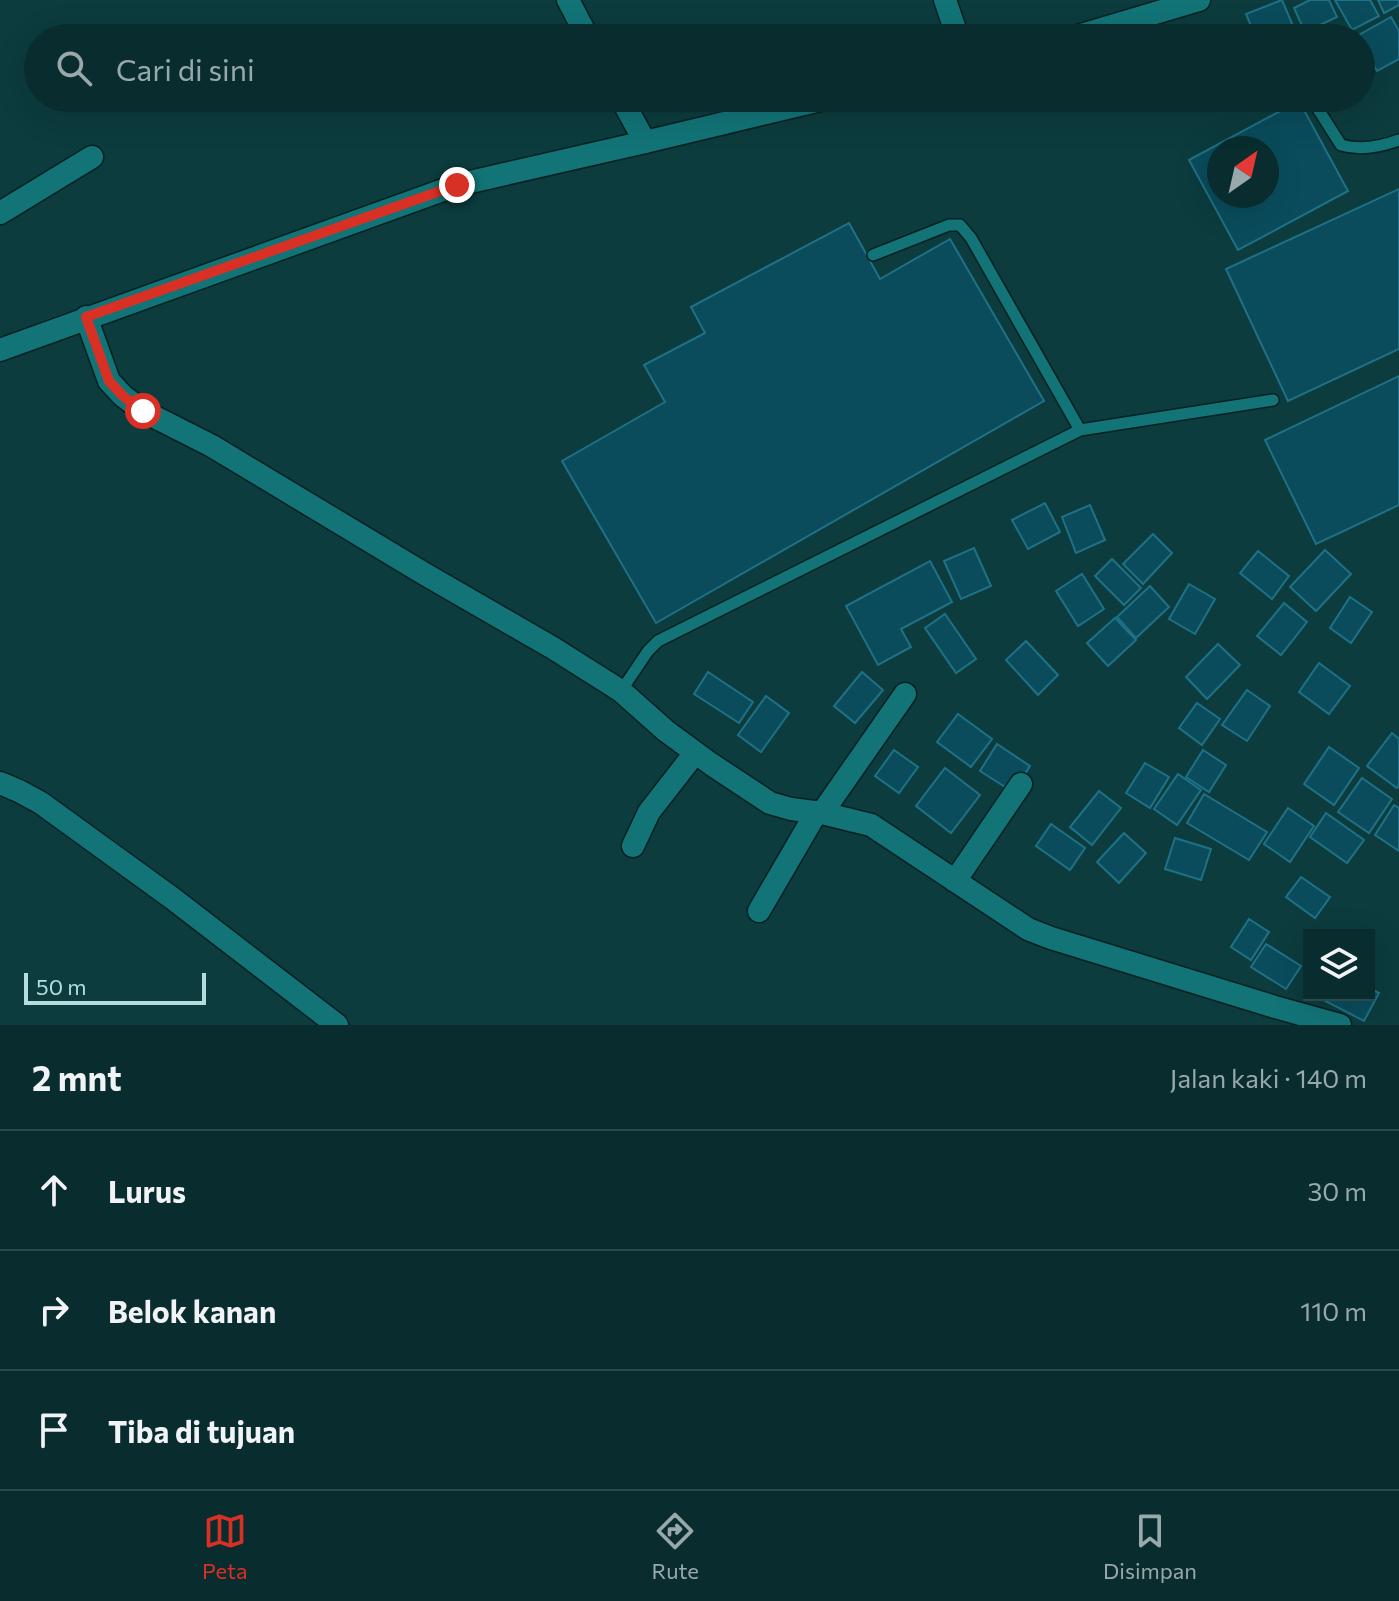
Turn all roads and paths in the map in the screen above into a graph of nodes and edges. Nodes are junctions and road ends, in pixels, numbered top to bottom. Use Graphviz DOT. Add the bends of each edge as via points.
graph roads {
  1 [pos="568,0"];
  2 [pos="945,0"];
  3 [pos="1199,0"];
  4 [pos="581,24"];
  5 [pos="953,24"];
  6 [pos="1118,24"];
  7 [pos="629,112"];
  8 [pos="770,112"];
  9 [pos="1320,112"];
  10 [pos="1399,140"];
  11 [pos="645,142"];
  12 [pos="92,157"];
  13 [pos="0,213"];
  14 [pos="873,255"];
  15 [pos="86,317"];
  16 [pos="0,350"];
  17 [pos="1273,400"];
  18 [pos="1080,430"];
  19 [pos="621,691"];
  20 [pos="905,694"];
  21 [pos="695,753"];
  22 [pos="0,783"];
  23 [pos="1021,784"];
  24 [pos="819,813"];
  25 [pos="633,846"];
  26 [pos="955,881"];
  27 [pos="759,911"];
  28 [pos="337,1025"];
  29 [pos="1340,1025"];
  1 -- 4 [label="street"];
  2 -- 5 [label="street"];
  3 -- 6 [label="street"];
  7 -- 11 [label="street"];
  8 -- 11 [label="street"];
  9 -- 10 [label="lane" via="1341,145 1355,150"];
  11 -- 15 [label="street" via="457,185"];
  12 -- 13 [label="street"];
  14 -- 18 [label="lane" via="960,225"];
  15 -- 16 [label="street"];
  15 -- 19 [label="street" via="109,381 143,411 212,446"];
  17 -- 18 [label="lane"];
  18 -- 19 [label="lane" via="658,641"];
  19 -- 21 [label="street"];
  20 -- 24 [label="street"];
  21 -- 24 [label="street" via="770,803"];
  21 -- 25 [label="street" via="649,812"];
  22 -- 28 [label="street" via="41,803"];
  23 -- 26 [label="street"];
  24 -- 26 [label="street" via="871,825"];
  24 -- 27 [label="street"];
  26 -- 29 [label="street" via="1028,929 1051,938"];
}
